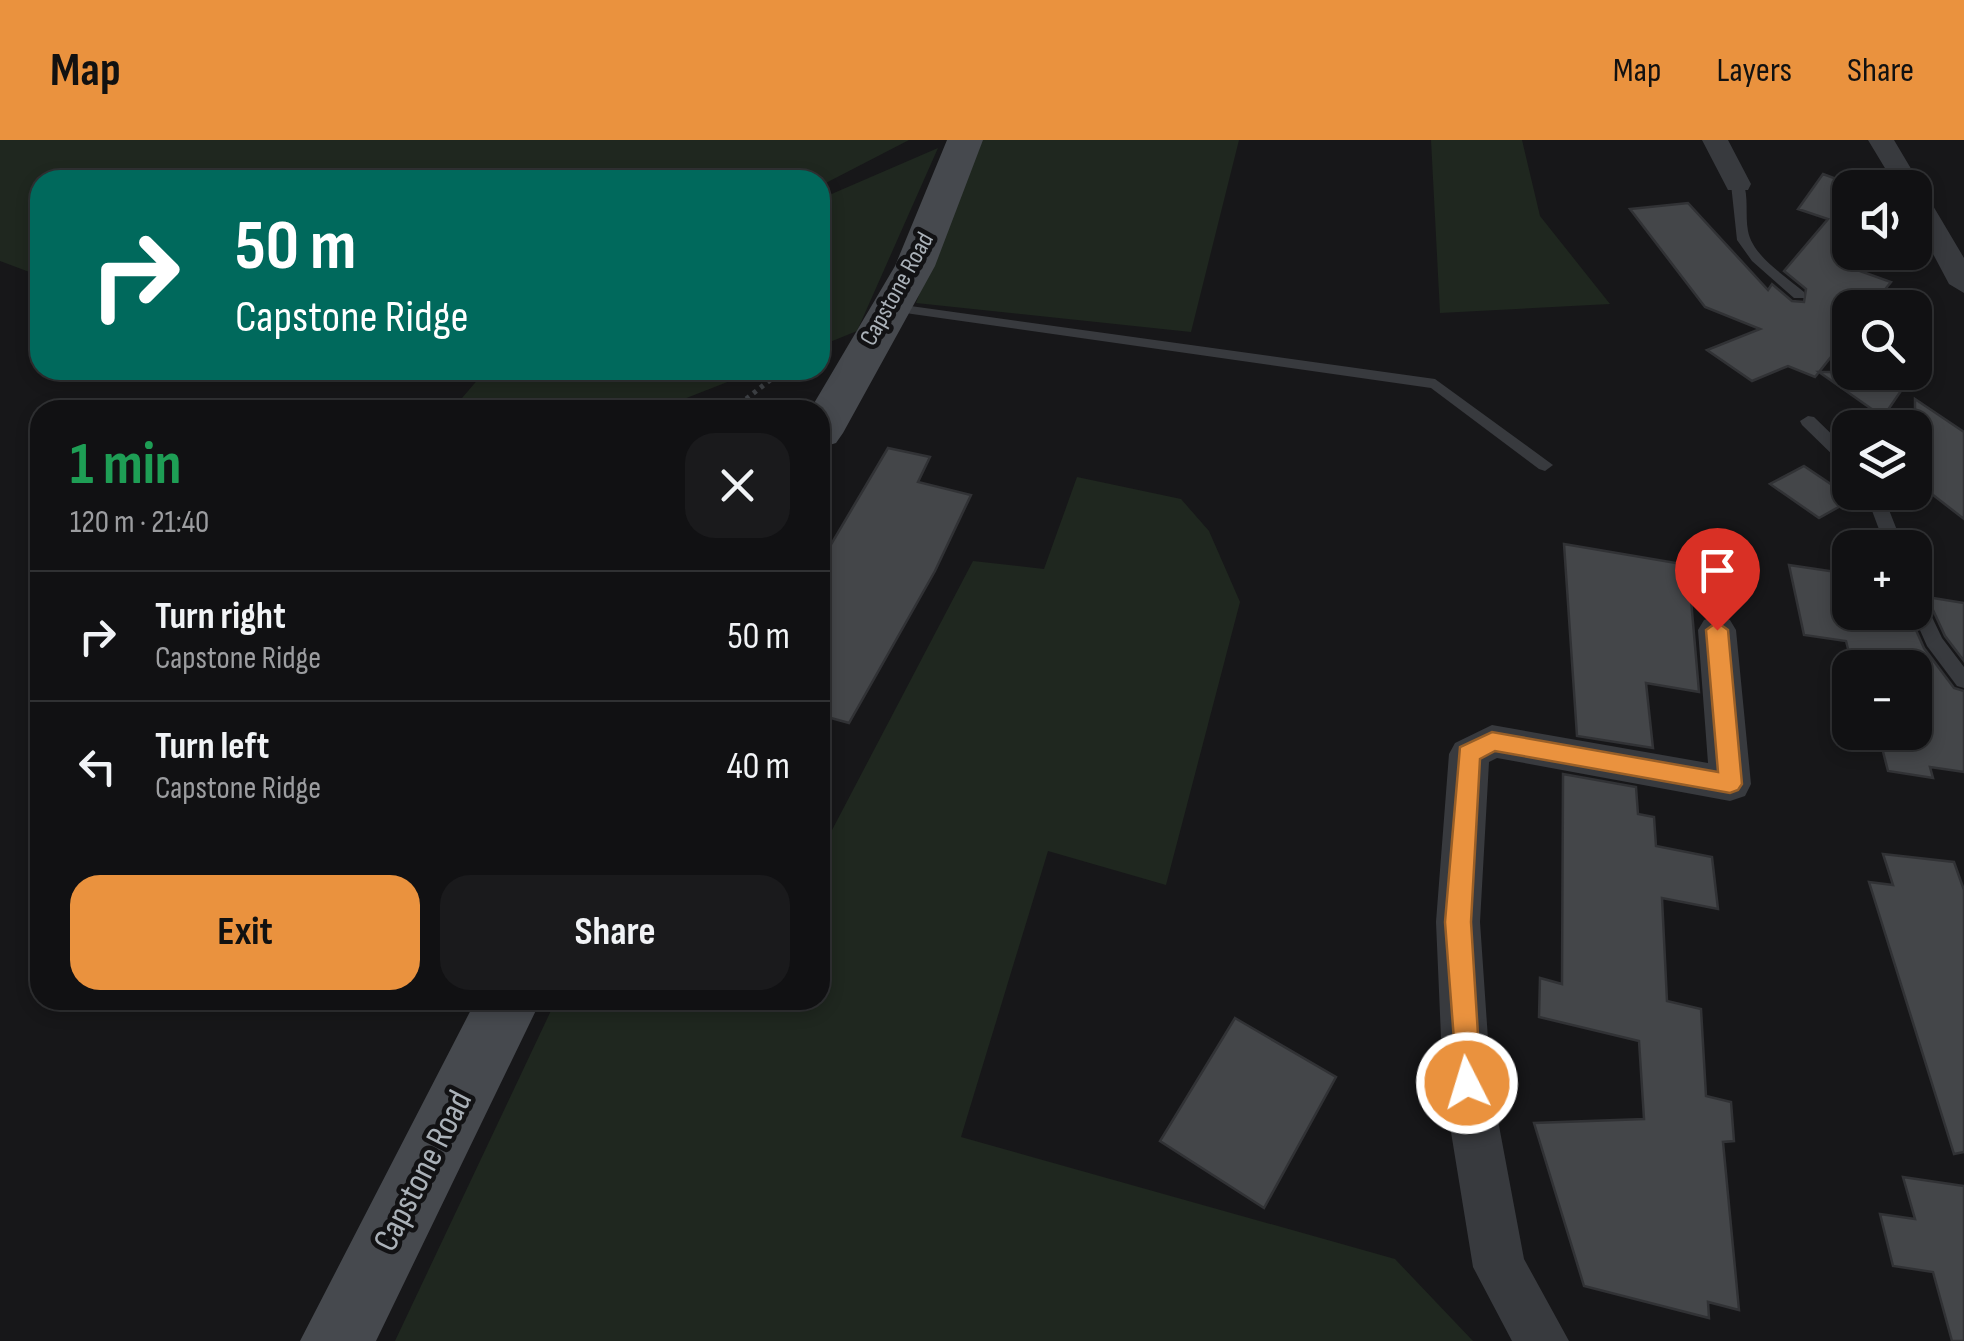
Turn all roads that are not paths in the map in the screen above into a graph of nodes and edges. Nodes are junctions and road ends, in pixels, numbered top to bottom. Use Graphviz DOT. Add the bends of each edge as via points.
graph roads {
  1 [pos="965,140"];
  2 [pos="1716,140"];
  3 [pos="1881,140"];
  4 [pos="1900,170"];
  5 [pos="1738,184"];
  6 [pos="1932,226"];
  7 [pos="1964,284"];
  8 [pos="1799,295"];
  9 [pos="889,307"];
  10 [pos="830,415"];
  11 [pos="1808,421"];
  12 [pos="1832,444"];
  13 [pos="1546,465"];
  14 [pos="1717,630"];
  15 [pos="1929,630"];
  16 [pos="1964,681"];
  17 [pos="504,1010"];
  18 [pos="337,1341"];
  19 [pos="1542,1341"];
  1 -- 9 [label="street, Capstone Road" via="915,266"];
  2 -- 5 [label="street"];
  3 -- 4 [label="street"];
  5 -- 8 [label="lane" via="1745,209 1741,232"];
  6 -- 7 [label="street"];
  9 -- 10 [label="street, Capstone Road"];
  9 -- 13 [label="lane" via="1436,384"];
  11 -- 12 [label="lane"];
  14 -- 19 [label="street" via="1730,784 1492,741 1468,754 1458,922 1467,1083 1499,1267"];
  15 -- 16 [label="lane"];
  17 -- 18 [label="street, Capstone Road"];
}
